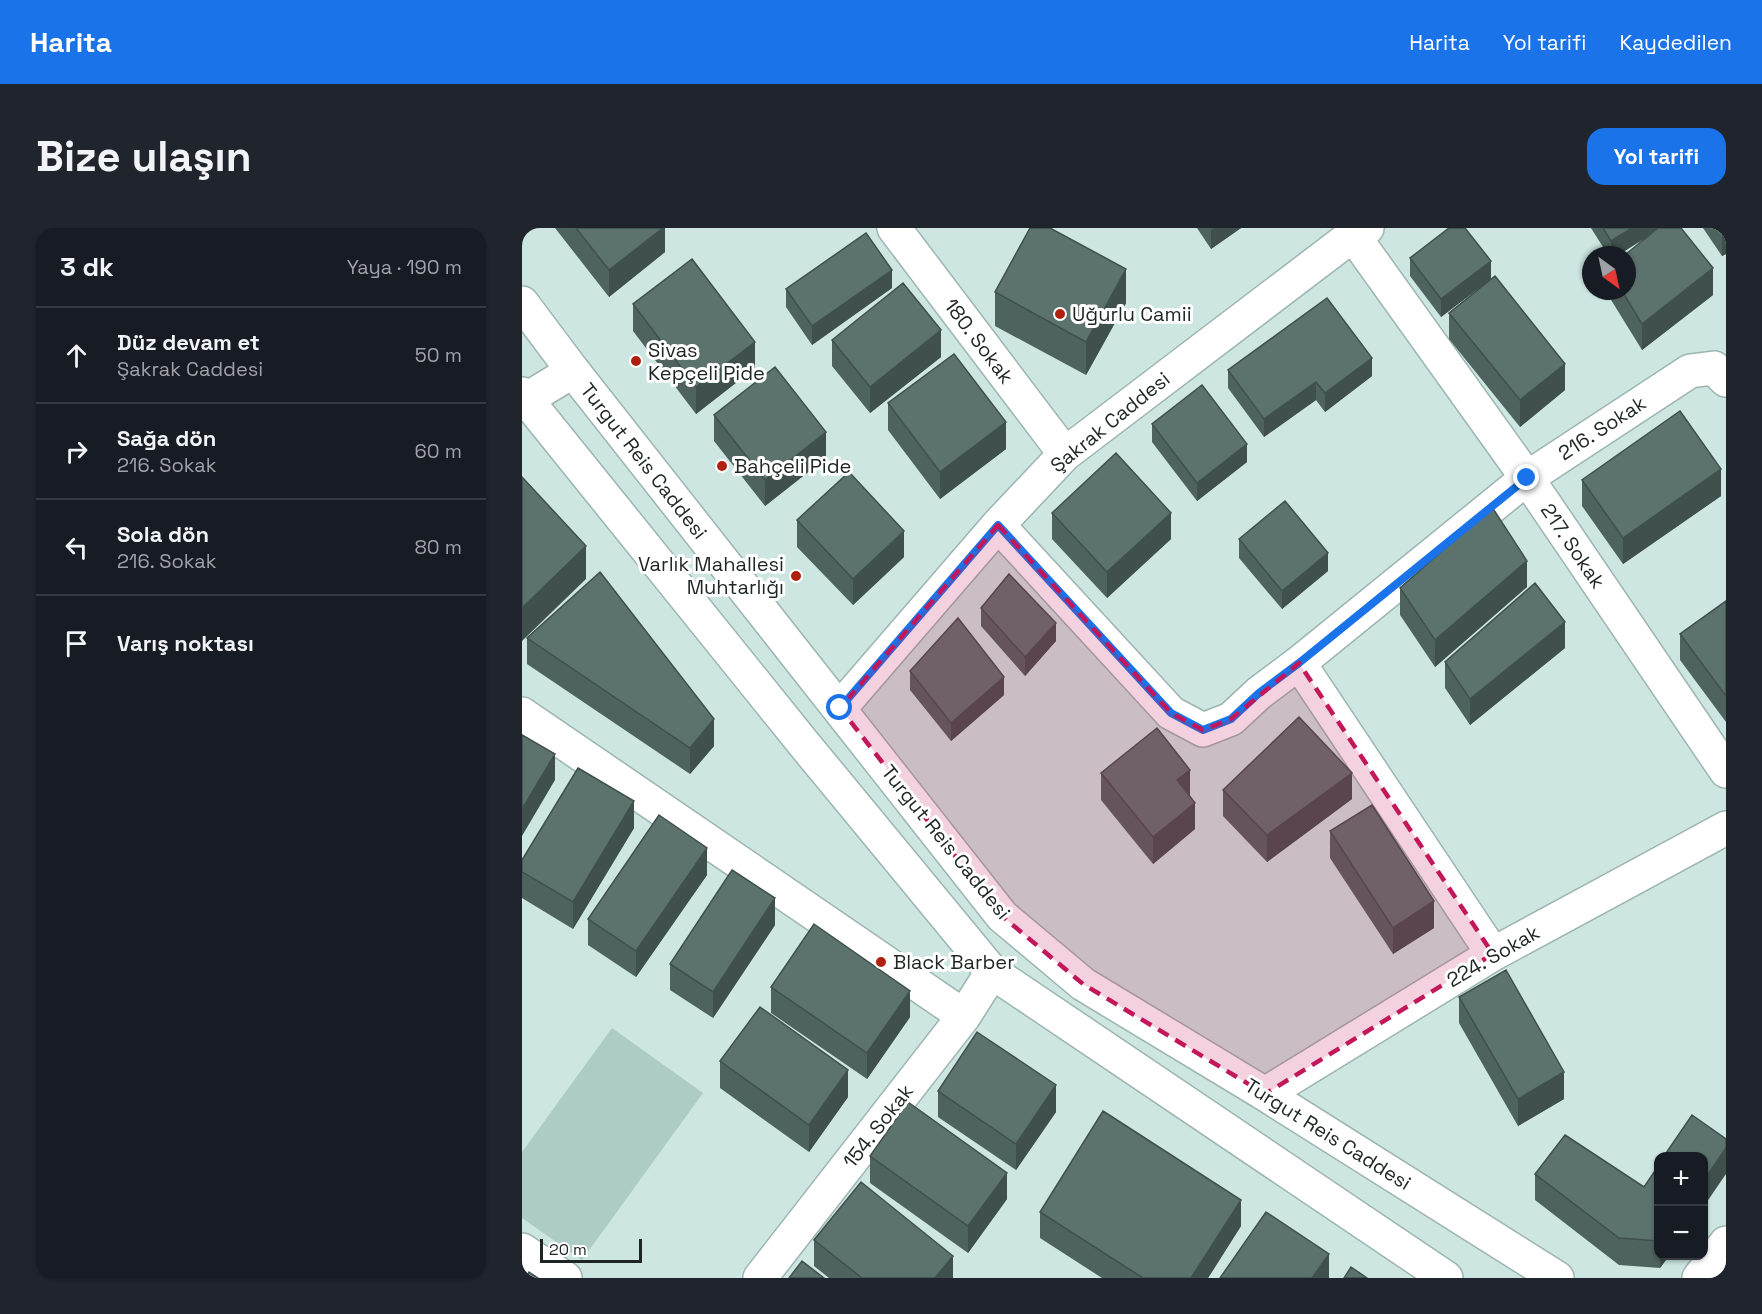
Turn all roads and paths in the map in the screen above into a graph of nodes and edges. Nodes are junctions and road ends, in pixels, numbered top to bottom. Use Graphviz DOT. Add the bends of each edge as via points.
graph roads {
  1 [pos="894,228"];
  2 [pos="1360,232"];
  3 [pos="522,303"];
  4 [pos="573,371"];
  5 [pos="1726,380"];
  6 [pos="523,398"];
  7 [pos="1065,454"];
  8 [pos="1527,478"];
  9 [pos="998,525"];
  10 [pos="1299,663"];
  11 [pos="840,708"];
  12 [pos="522,714"];
  13 [pos="1726,771"];
  14 [pos="1726,828"];
  15 [pos="1493,954"];
  16 [pos="992,972"];
  17 [pos="964,1016"];
  18 [pos="1265,1094"];
  19 [pos="1726,1243"];
  20 [pos="522,1250"];
  21 [pos="565,1278"];
  22 [pos="760,1278"];
  23 [pos="1446,1278"];
  24 [pos="1557,1278"];
  25 [pos="1699,1278"];
  1 -- 7 [label="street, 180. Sokak"];
  2 -- 7 [label="street, Şakrak Caddesi"];
  2 -- 8 [label="street, 217. Sokak"];
  3 -- 4 [label="street, Turgut Reis Caddesi"];
  4 -- 6 [label="street"];
  4 -- 11 [label="street, Turgut Reis Caddesi"];
  5 -- 8 [label="street, 216. Sokak" via="1714,368 1690,371"];
  6 -- 16 [label="street"];
  7 -- 9 [label="street, Şakrak Caddesi"];
  8 -- 10 [label="street, 216. Sokak"];
  8 -- 13 [label="street, 217. Sokak"];
  9 -- 10 [label="street, 216. Sokak" via="1171,713 1203,730 1231,719"];
  9 -- 11 [label="street, Şakrak Caddesi"];
  10 -- 15 [label="street"];
  11 -- 18 [label="street, Turgut Reis Caddesi" via="1002,916 1083,984"];
  12 -- 17 [label="street"];
  14 -- 15 [label="street, 224. Sokak"];
  15 -- 18 [label="street, 224. Sokak"];
  16 -- 17 [label="street, 154. Sokak"];
  16 -- 23 [label="street"];
  17 -- 22 [label="street, 154. Sokak"];
  18 -- 24 [label="street, Turgut Reis Caddesi"];
  19 -- 25 [label="street"];
  20 -- 21 [label="street"];
}
